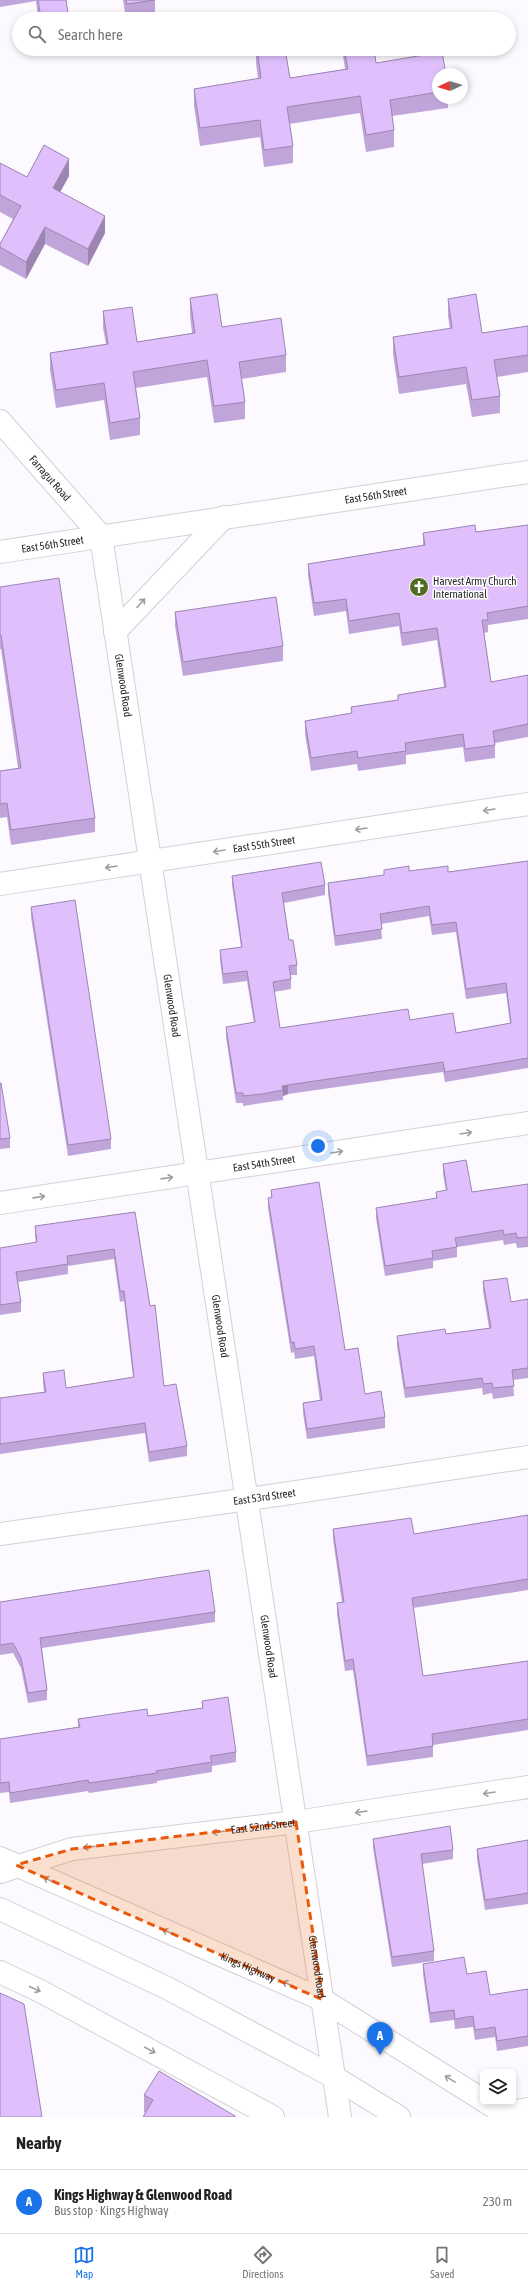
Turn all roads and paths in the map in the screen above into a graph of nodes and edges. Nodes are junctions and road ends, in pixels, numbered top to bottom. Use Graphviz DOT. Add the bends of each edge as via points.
graph roads {
  1 [pos="0,421"];
  2 [pos="528,472"];
  3 [pos="224,517"];
  4 [pos="101,536"];
  5 [pos="0,552"];
  6 [pos="115,632"];
  7 [pos="528,804"];
  8 [pos="149,861"];
  9 [pos="0,884"];
  10 [pos="528,1123"];
  11 [pos="196,1174"];
  12 [pos="0,1203"];
  13 [pos="528,1456"];
  14 [pos="246,1498"];
  15 [pos="0,1534"];
  16 [pos="528,1787"];
  17 [pos="296,1822"];
  18 [pos="5,1865"];
  19 [pos="0,1909"];
  20 [pos="0,1972"];
  21 [pos="323,2000"];
  22 [pos="334,2077"];
  23 [pos="480,2098"];
  24 [pos="528,2109"];
  25 [pos="500,2111"];
  26 [pos="274,2117"];
  27 [pos="340,2117"];
  28 [pos="399,2117"];
  1 -- 4 [label="street, Farragut Road"];
  2 -- 3 [label="street, East 56th Street"];
  3 -- 4 [label="street, East 56th Street"];
  6 -- 3 [label="street, one-way"];
  4 -- 5 [label="street, East 56th Street"];
  4 -- 6 [label="street, Glenwood Road"];
  6 -- 8 [label="street, Glenwood Road"];
  7 -- 8 [label="street, East 55th Street, one-way"];
  8 -- 9 [label="street, East 55th Street, one-way"];
  8 -- 11 [label="street, Glenwood Road"];
  11 -- 10 [label="street, East 54th Street, one-way"];
  12 -- 11 [label="street, East 54th Street, one-way"];
  11 -- 14 [label="street, Glenwood Road"];
  13 -- 14 [label="street, East 53rd Street"];
  14 -- 15 [label="street, East 53rd Street"];
  14 -- 17 [label="street, Glenwood Road"];
  16 -- 17 [label="street, East 52nd Street, one-way"];
  17 -- 18 [label="street, East 52nd Street, one-way" via="72,1849"];
  17 -- 21 [label="street, Glenwood Road"];
  21 -- 18 [label="street, Kings Highway, one-way"];
  19 -- 22 [label="street" via="167,1988"];
  20 -- 26 [label="street, one-way"];
  21 -- 22 [label="street, Glenwood Road"];
  23 -- 21 [label="street, Kings Highway, one-way"];
  22 -- 27 [label="street, Glenwood Road"];
  22 -- 28 [label="street"];
  24 -- 25 [label="street"];
}
